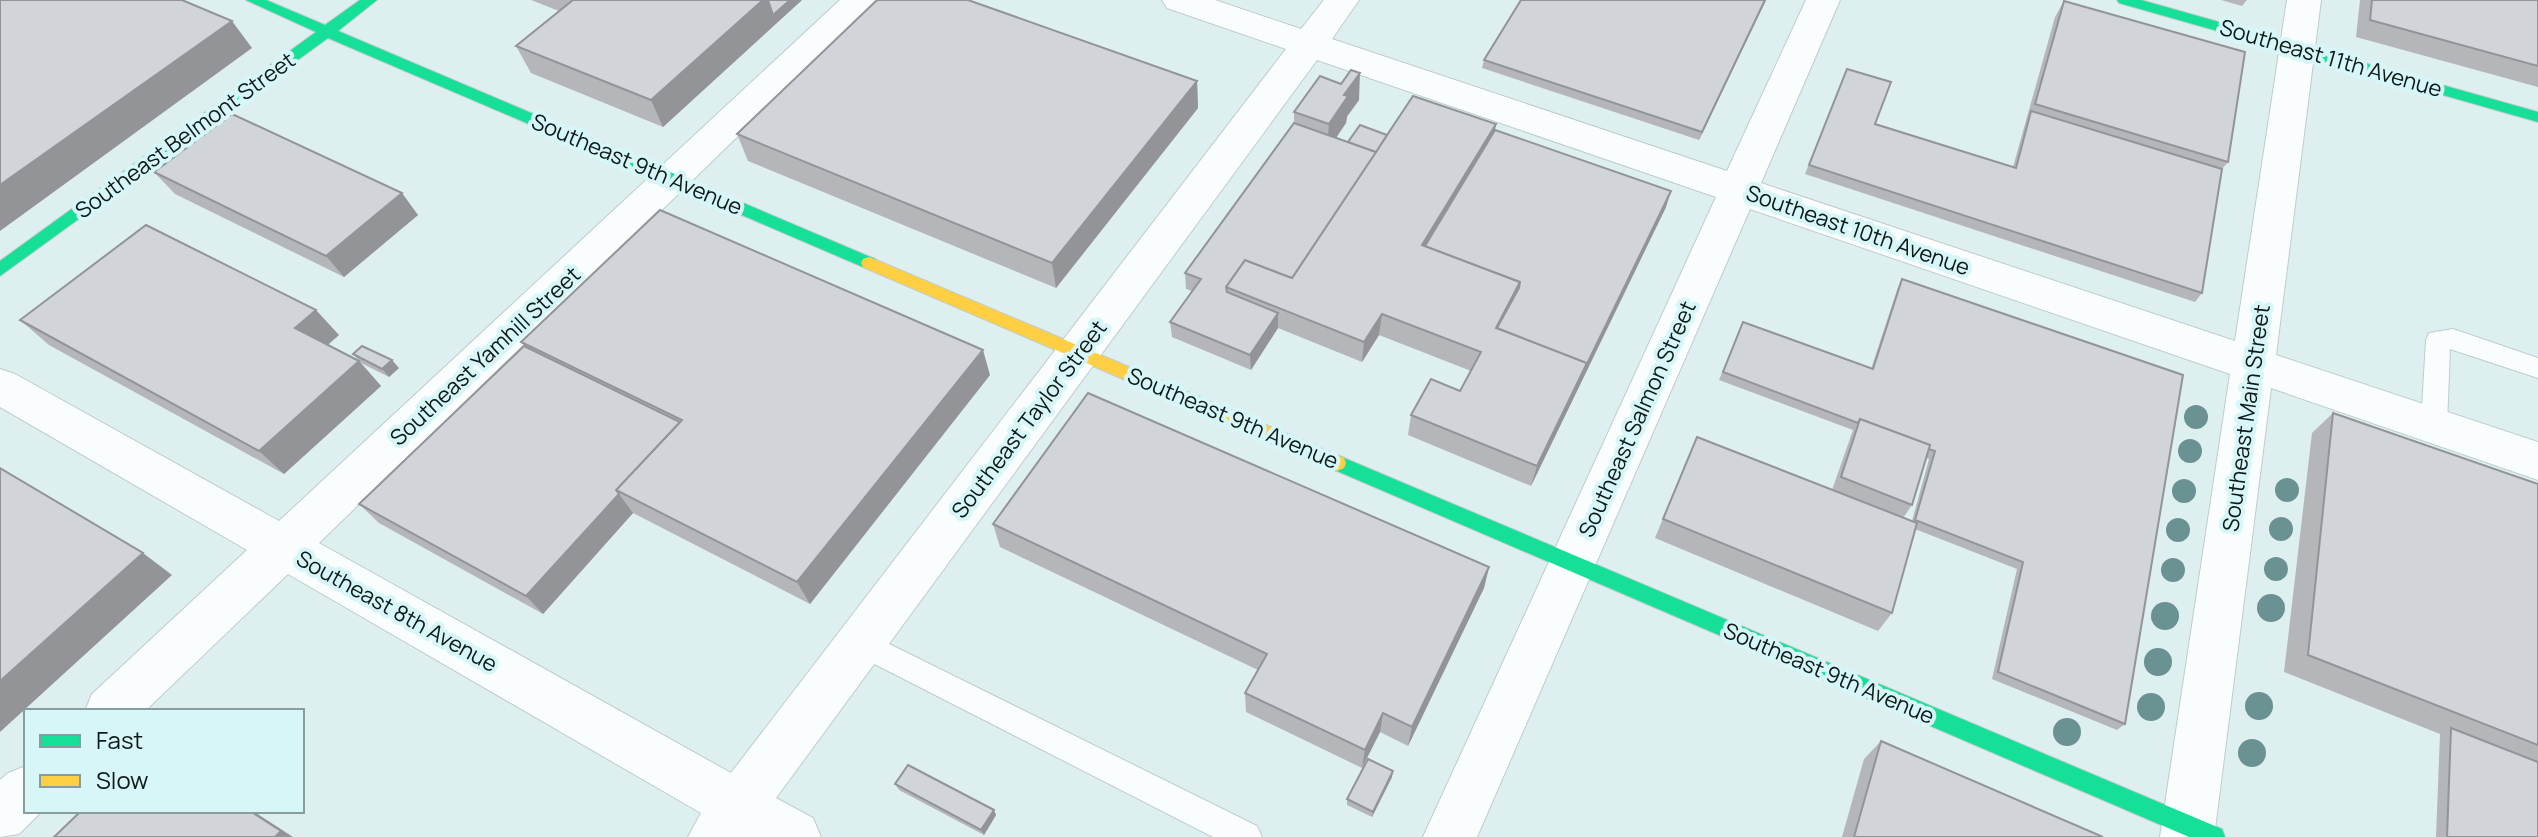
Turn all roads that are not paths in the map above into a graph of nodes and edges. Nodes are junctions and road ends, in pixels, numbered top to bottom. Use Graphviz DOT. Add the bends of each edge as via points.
graph roads {
  1 [pos="253,0"];
  2 [pos="370,0"];
  3 [pos="861,0"];
  4 [pos="1179,0"];
  5 [pos="1342,0"];
  6 [pos="1823,0"];
  7 [pos="2124,0"];
  8 [pos="2304,0"];
  9 [pos="327,32"];
  10 [pos="1309,44"];
  11 [pos="2298,49"];
  12 [pos="2538,117"];
  13 [pos="672,179"];
  14 [pos="1738,190"];
  15 [pos="0,270"];
  16 [pos="1078,352"];
  17 [pos="2253,364"];
  18 [pos="2538,368"];
  19 [pos="0,386"];
  20 [pos="2434,425"];
  21 [pos="2538,461"];
  22 [pos="283,547"];
  23 [pos="1572,563"];
  24 [pos="861,643"];
  25 [pos="112,709"];
  26 [pos="24,793"];
  27 [pos="0,816"];
  28 [pos="727,821"];
  29 [pos="2197,834"];
  30 [pos="794,837"];
  31 [pos="1246,837"];
  32 [pos="1450,837"];
  1 -- 9 [label="street, Southeast 9th Avenue"];
  2 -- 9 [label="street, Southeast Belmont Street"];
  3 -- 13 [label="street, Southeast Yamhill Street"];
  4 -- 10 [label="street, Southeast 10th Avenue"];
  5 -- 10 [label="street, Southeast Taylor Street"];
  6 -- 14 [label="street, Southeast Salmon Street"];
  7 -- 11 [label="street, Southeast 11th Avenue"];
  8 -- 11 [label="street, Southeast Main Street"];
  9 -- 13 [label="street, Southeast 9th Avenue"];
  9 -- 15 [label="street, Southeast Belmont Street"];
  10 -- 14 [label="street, Southeast 10th Avenue"];
  10 -- 16 [label="street, Southeast Taylor Street"];
  11 -- 12 [label="street, Southeast 11th Avenue"];
  11 -- 17 [label="street, Southeast Main Street"];
  13 -- 16 [label="street, Southeast 9th Avenue"];
  13 -- 22 [label="street, Southeast Yamhill Street"];
  14 -- 17 [label="street, Southeast 10th Avenue"];
  14 -- 23 [label="street, Southeast Salmon Street"];
  16 -- 23 [label="street, Southeast 9th Avenue"];
  16 -- 24 [label="street, Southeast Taylor Street"];
  17 -- 20 [label="street, Southeast 10th Avenue"];
  17 -- 29 [label="street, Southeast Main Street"];
  18 -- 20 [label="lane" via="2453,339 2438,340"];
  19 -- 22 [label="street, Southeast 8th Avenue"];
  20 -- 21 [label="street, Southeast 10th Avenue"];
  22 -- 25 [label="street, Southeast Yamhill Street"];
  22 -- 28 [label="street, Southeast 8th Avenue"];
  23 -- 29 [label="street, Southeast 9th Avenue"];
  23 -- 32 [label="street, Southeast Salmon Street"];
  24 -- 28 [label="street, Southeast Taylor Street"];
  24 -- 31 [label="lane"];
  26 -- 27 [label="street"];
  28 -- 30 [label="street, Southeast 8th Avenue"];
}
